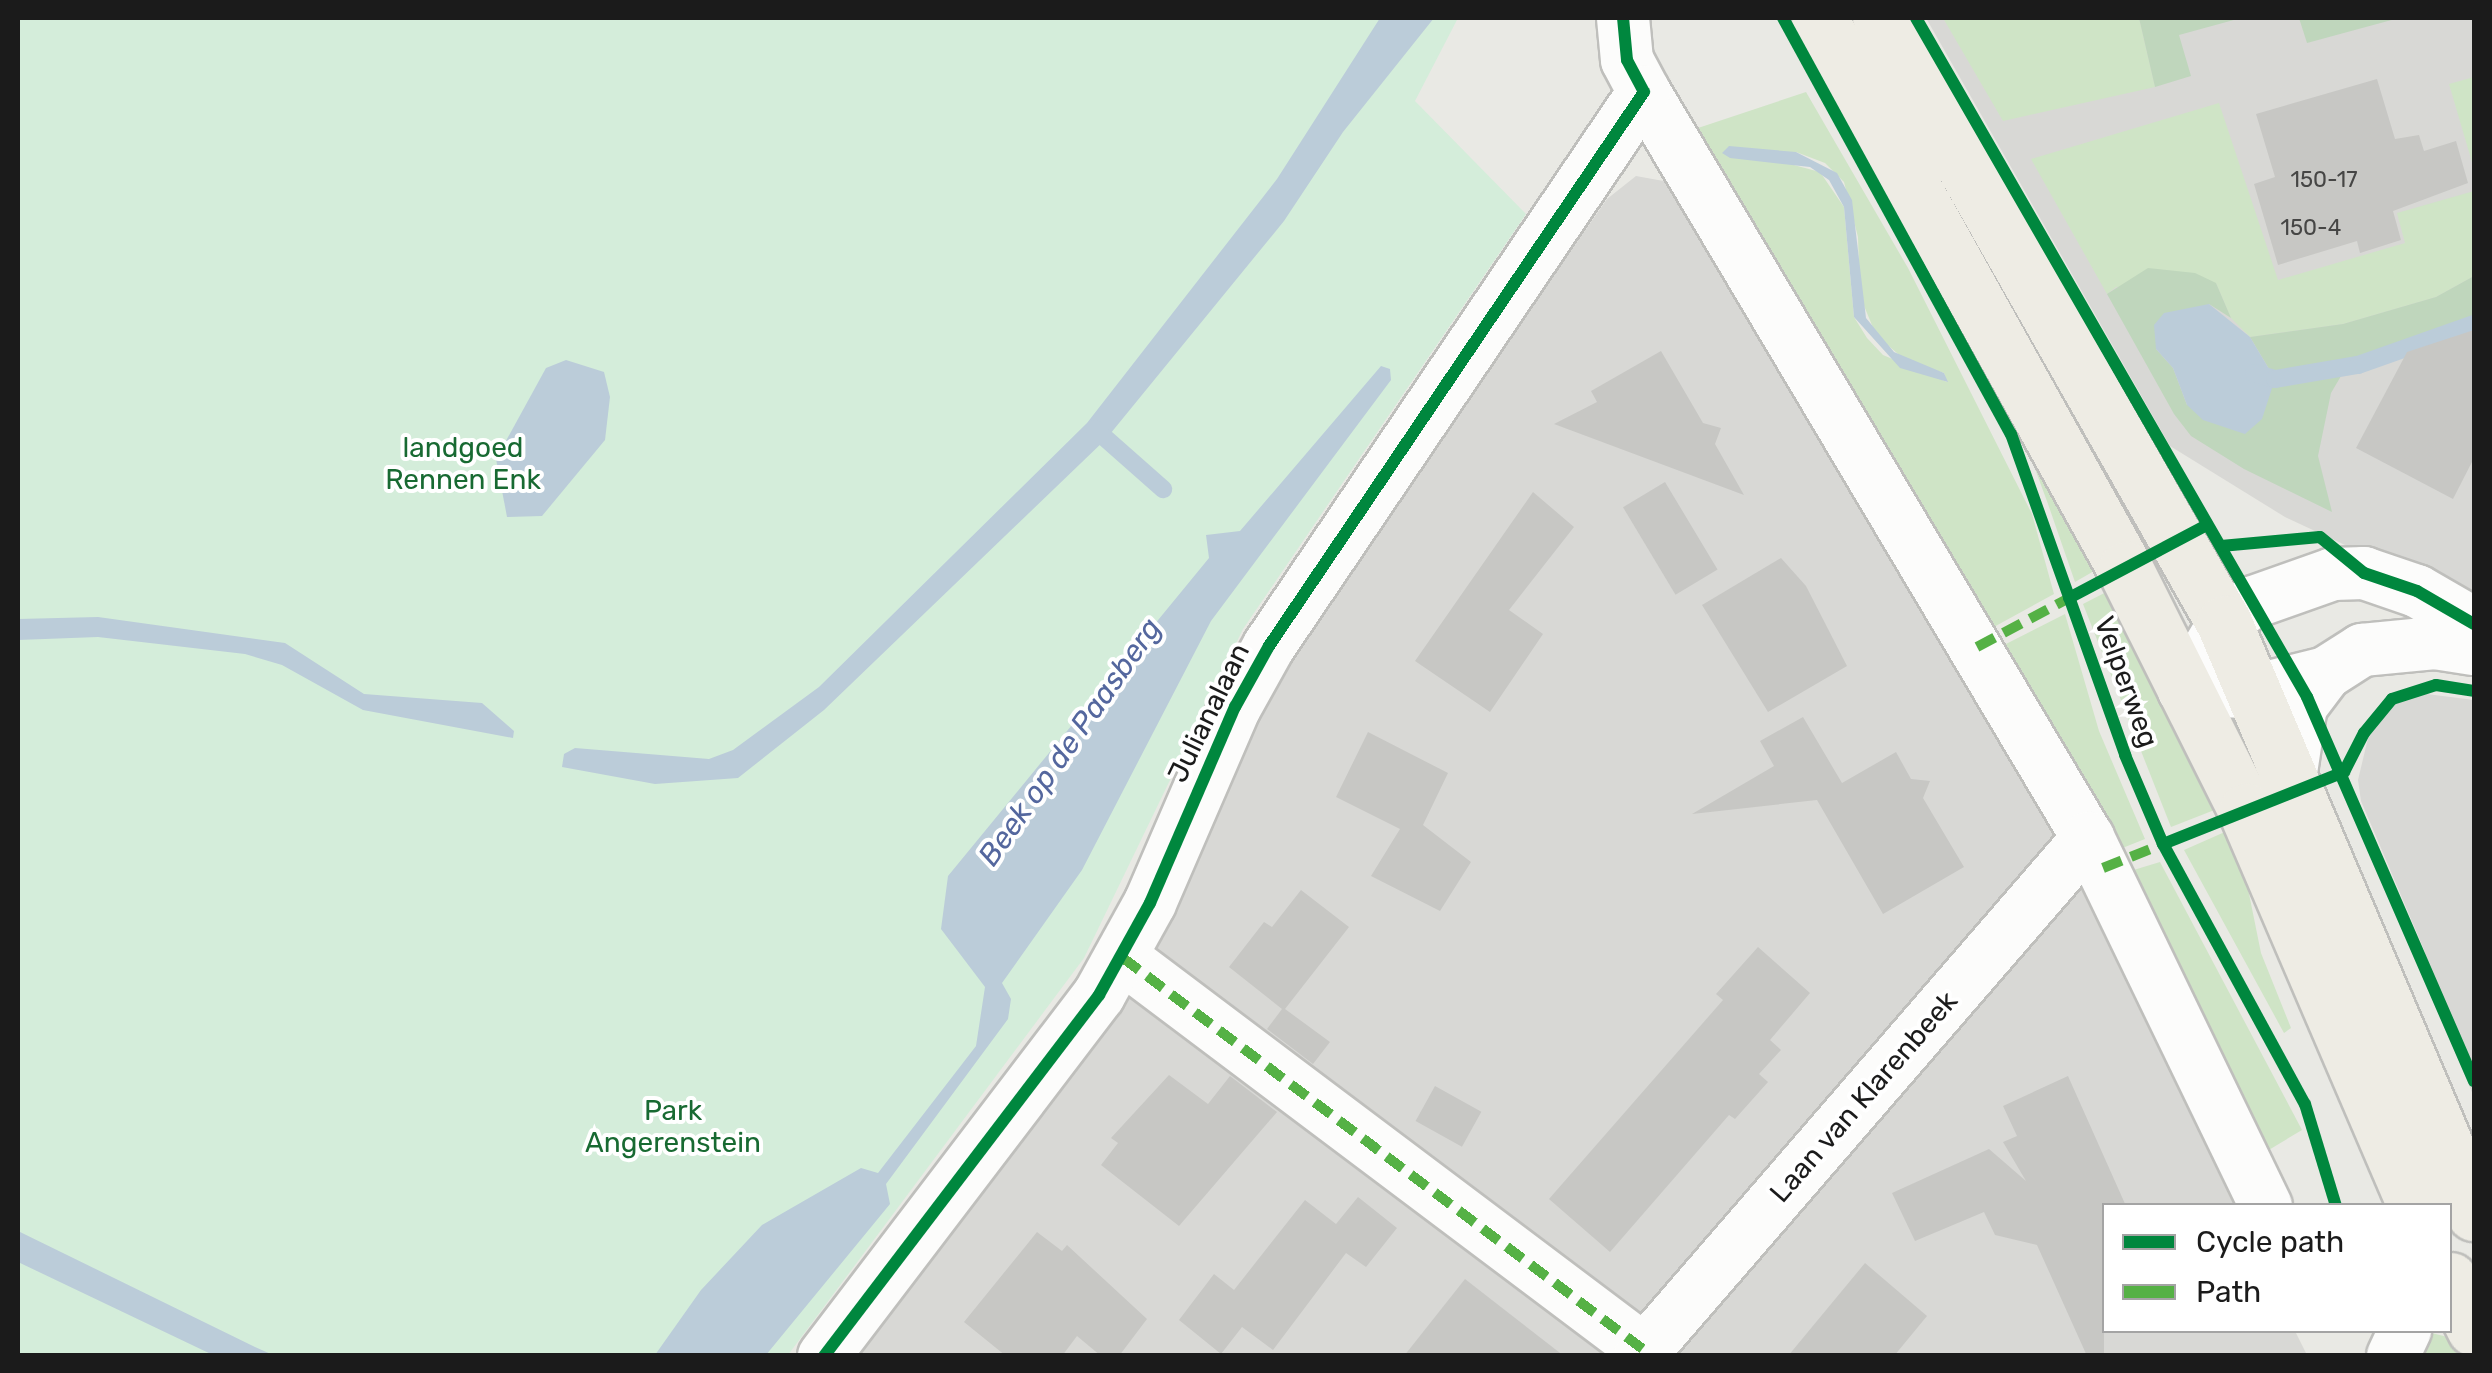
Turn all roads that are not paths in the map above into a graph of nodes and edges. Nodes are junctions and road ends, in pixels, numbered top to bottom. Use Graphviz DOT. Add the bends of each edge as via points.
graph roads {
  1 [pos="1622,18"];
  2 [pos="1819,18"];
  3 [pos="1880,18"];
  4 [pos="1644,92"];
  5 [pos="2224,622"];
  6 [pos="2474,624"];
  7 [pos="2474,650"];
  8 [pos="2326,674"];
  9 [pos="2184,690"];
  10 [pos="2249,692"];
  11 [pos="2288,786"];
  12 [pos="2088,838"];
  13 [pos="1122,958"];
  14 [pos="2265,1203"];
  15 [pos="2414,1203"];
  16 [pos="2474,1213"];
  17 [pos="2452,1284"];
  18 [pos="2474,1328"];
  19 [pos="1642,1353"];
  20 [pos="824,1356"];
  1 -- 4 [label="street" via="1627,60"];
  2 -- 9 [label="main road, Velperweg" via="2107,535"];
  3 -- 5 [label="main road"];
  4 -- 12 [label="street"];
  4 -- 13 [label="street, Julianalaan" via="1269,646 1234,707"];
  5 -- 6 [label="street" via="2251,603 2315,579 2364,573 2418,591"];
  5 -- 9 [label="street"];
  5 -- 10 [label="main road"];
  7 -- 8 [label="street" via="2435,643 2362,650"];
  8 -- 10 [label="street"];
  8 -- 11 [label="street" via="2301,706"];
  9 -- 10 [label="street"];
  9 -- 15 [label="main road, Velperweg" via="2246,811"];
  10 -- 11 [label="main road"];
  11 -- 16 [label="main road"];
  12 -- 14 [label="street"];
  12 -- 19 [label="street, Laan van Klarenbeek"];
  13 -- 19 [label="street"];
  13 -- 20 [label="street, Julianalaan" via="1028,1093"];
  17 -- 18 [label="main road"];
}
